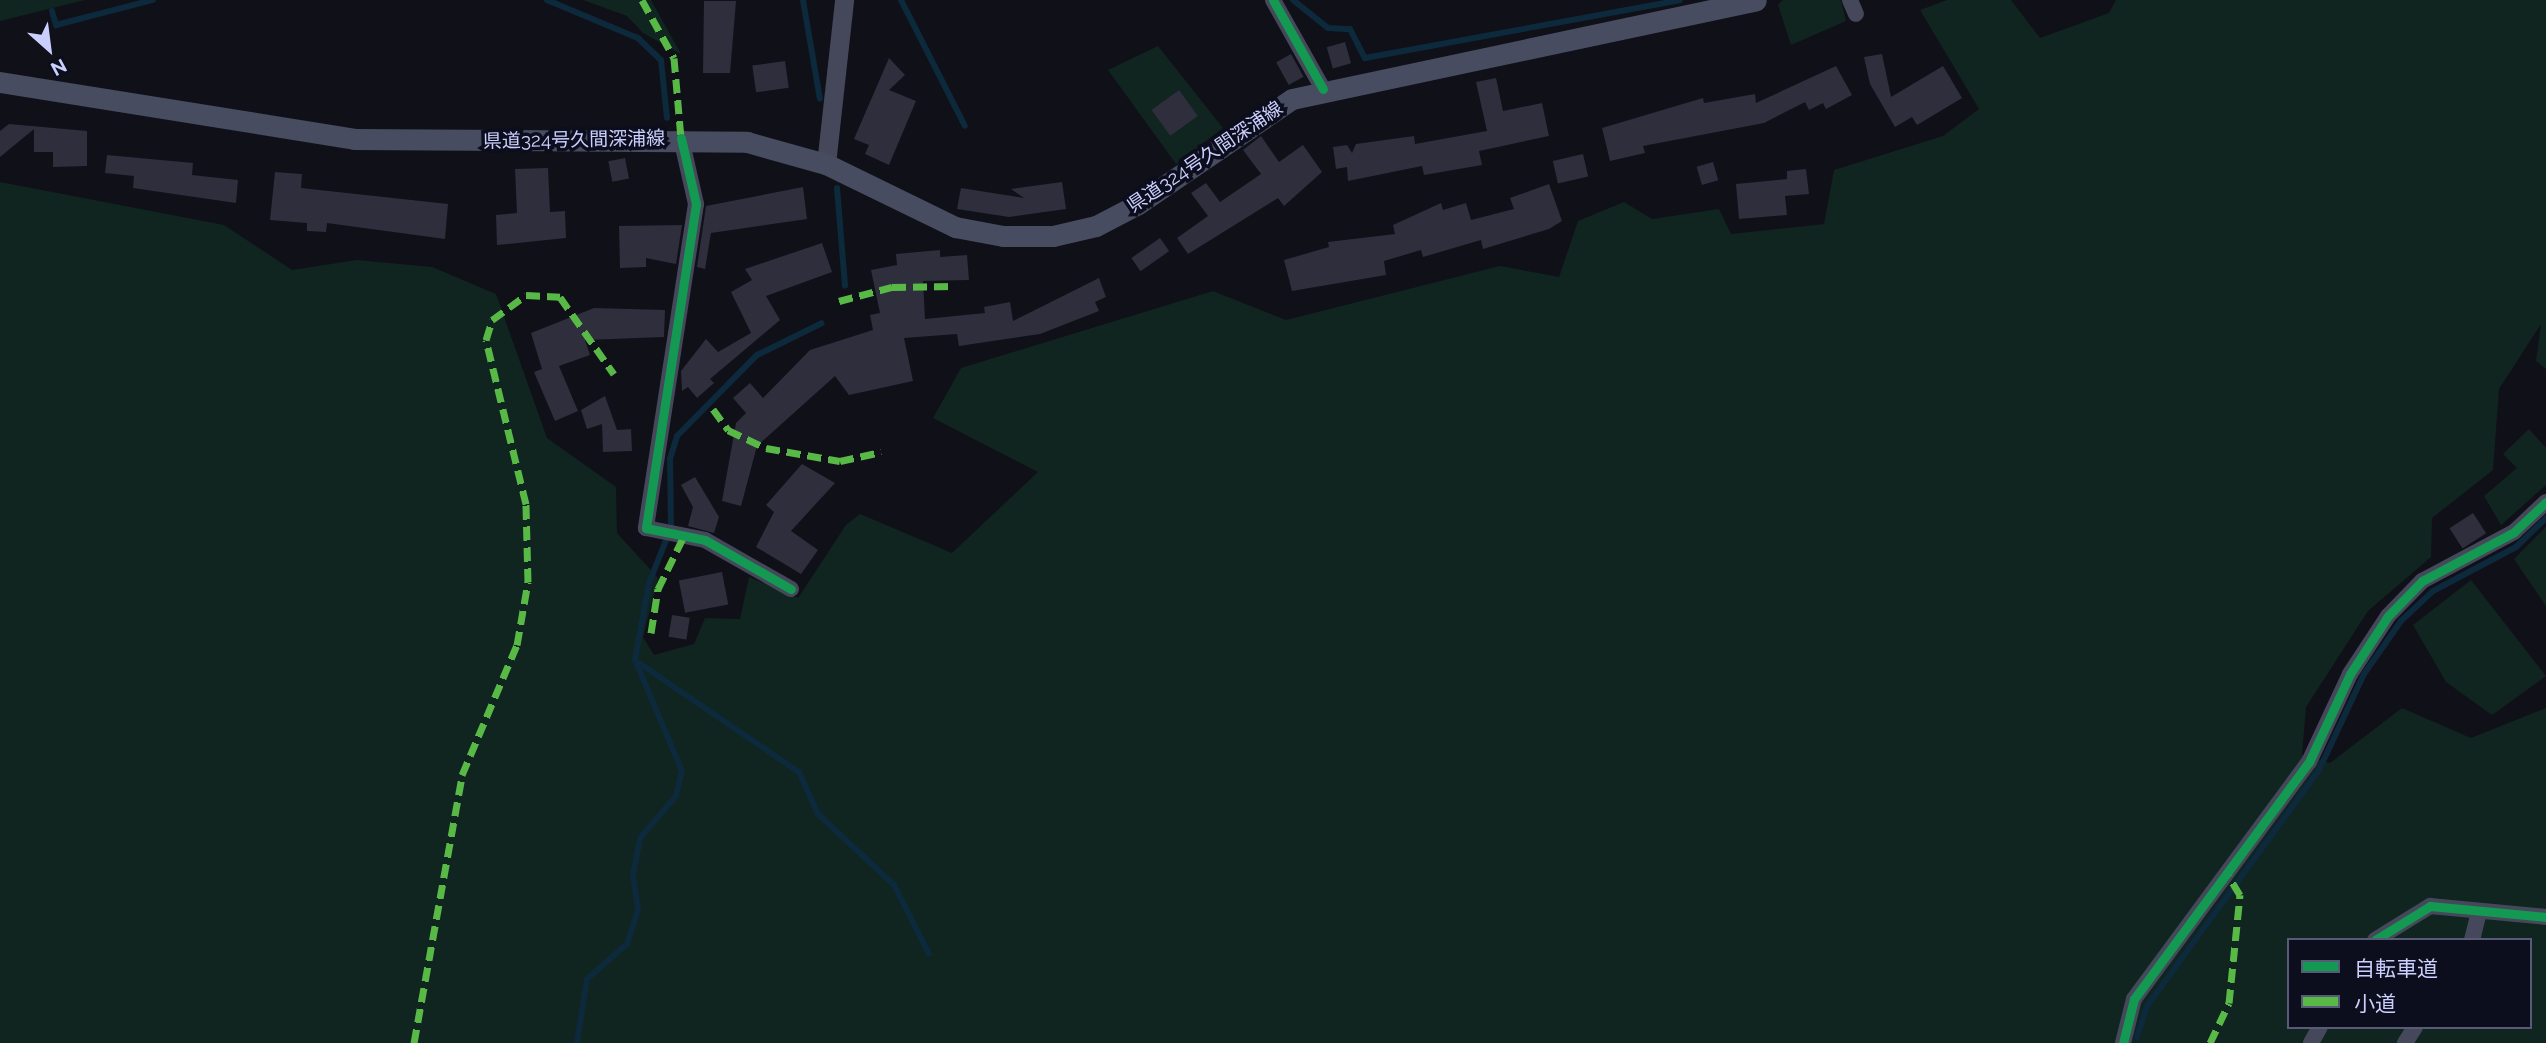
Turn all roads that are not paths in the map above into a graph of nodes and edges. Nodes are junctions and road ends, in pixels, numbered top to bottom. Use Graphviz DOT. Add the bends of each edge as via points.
graph roads {
  1 [pos="844,0"];
  2 [pos="1273,0"];
  3 [pos="1756,0"];
  4 [pos="0,82"];
  5 [pos="1323,89"];
  6 [pos="681,138"];
  7 [pos="827,164"];
  8 [pos="2546,502"];
  9 [pos="790,589"];
  10 [pos="2479,912"];
  11 [pos="2546,917"];
  12 [pos="2378,938"];
  13 [pos="2472,938"];
  14 [pos="2123,1043"];
  1 -- 7 [label="street"];
  2 -- 5 [label="street"];
  3 -- 5 [label="main road, 県道324号久間深浦線" via="1701,16"];
  4 -- 6 [label="main road, 県道324号久間深浦線" via="354,139"];
  5 -- 7 [label="main road, 県道324号久間深浦線" via="1256,119 1138,204 1096,226 1054,236 1003,236 955,228"];
  6 -- 7 [label="main road, 県道324号久間深浦線" via="747,142"];
  6 -- 9 [label="street" via="696,204 646,528 705,540"];
  8 -- 14 [label="street" via="2514,532 2422,581 2388,616 2350,674 2309,761 2134,999"];
  10 -- 11 [label="street"];
  10 -- 12 [label="street" via="2430,906"];
  10 -- 13 [label="street"];
}
